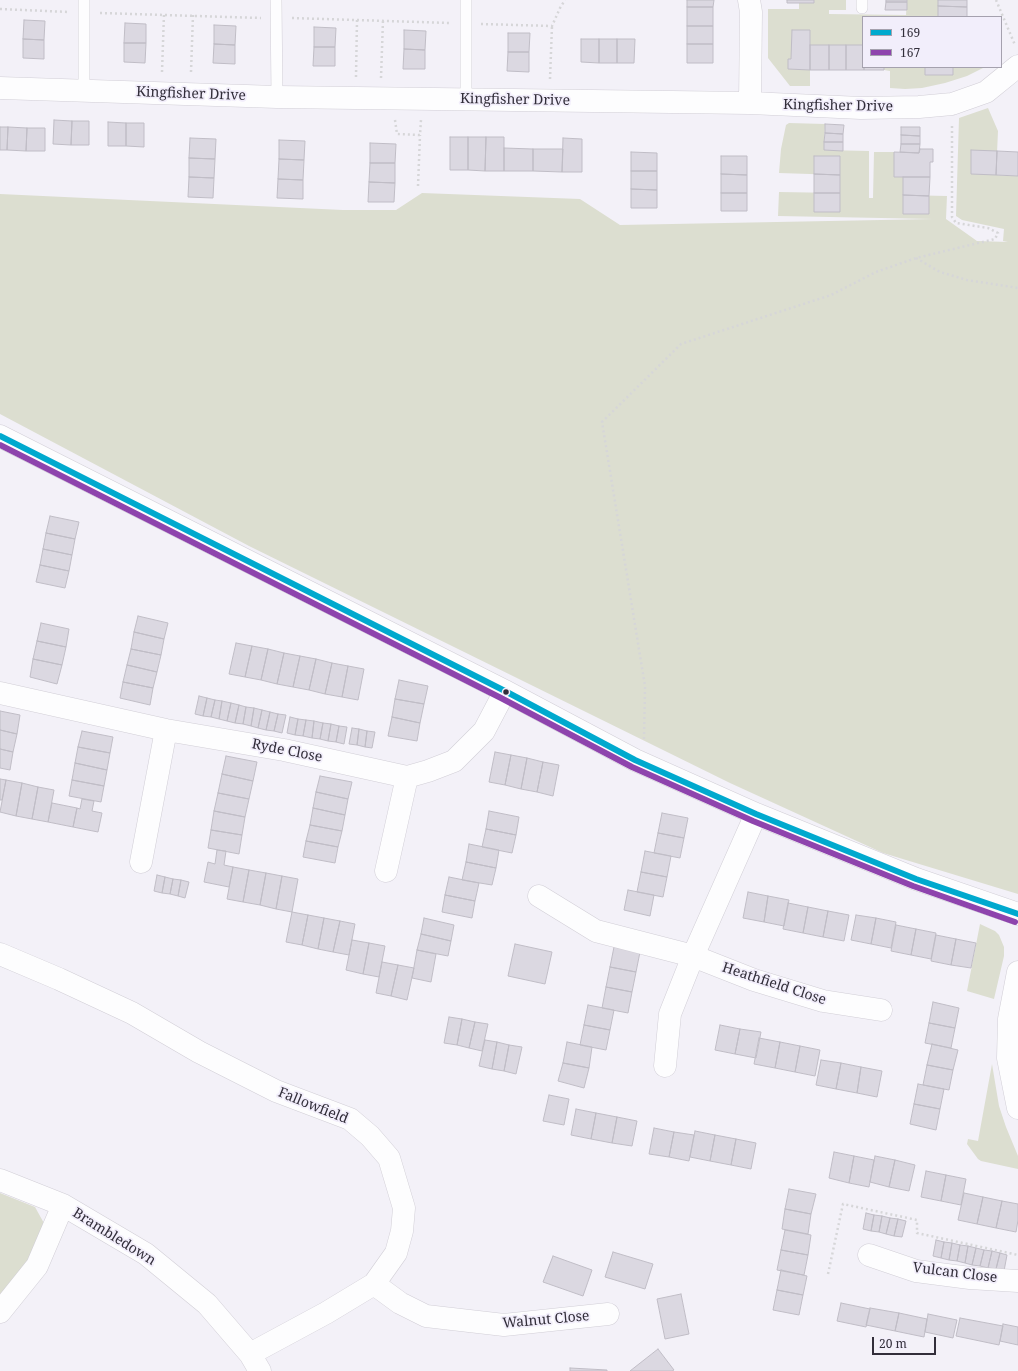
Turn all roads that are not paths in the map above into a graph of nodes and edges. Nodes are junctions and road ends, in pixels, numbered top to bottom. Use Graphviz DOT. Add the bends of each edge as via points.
graph roads {
  1 [pos="84,0"];
  2 [pos="276,0"];
  3 [pos="466,0"];
  4 [pos="749,0"];
  5 [pos="1018,66"];
  6 [pos="0,88"];
  7 [pos="84,91"];
  8 [pos="277,97"];
  9 [pos="466,99"];
  10 [pos="750,103"];
  11 [pos="0,436"];
  12 [pos="504,691"];
  13 [pos="0,693"];
  14 [pos="166,730"];
  15 [pos="407,777"];
  16 [pos="756,814"];
  17 [pos="141,862"];
  18 [pos="386,871"];
  19 [pos="539,896"];
  20 [pos="1018,914"];
  21 [pos="0,954"];
  22 [pos="693,956"];
  23 [pos="1018,972"];
  24 [pos="881,1010"];
  25 [pos="665,1066"];
  26 [pos="1017,1101"];
  27 [pos="0,1180"];
  28 [pos="63,1205"];
  29 [pos="869,1255"];
  30 [pos="1018,1281"];
  31 [pos="374,1284"];
  32 [pos="0,1312"];
  33 [pos="608,1314"];
  34 [pos="255,1362"];
  1 -- 7 [label="lane"];
  2 -- 8 [label="lane"];
  3 -- 9 [label="lane"];
  4 -- 10 [label="street"];
  5 -- 10 [label="street, Kingfisher Drive" via="986,92 952,104 861,108"];
  6 -- 7 [label="street, Kingfisher Drive"];
  7 -- 8 [label="street, Kingfisher Drive"];
  8 -- 9 [label="street, Kingfisher Drive"];
  9 -- 10 [label="street, Kingfisher Drive"];
  11 -- 12 [label="street"];
  12 -- 15 [label="street, Ryde Close" via="484,731 454,762"];
  12 -- 16 [label="street" via="635,760"];
  13 -- 14 [label="street, Ryde Close"];
  14 -- 15 [label="street, Ryde Close" via="284,750"];
  14 -- 17 [label="street"];
  15 -- 18 [label="street"];
  16 -- 20 [label="street" via="916,879"];
  16 -- 22 [label="street"];
  19 -- 22 [label="street, Heathfield Close" via="596,931"];
  21 -- 31 [label="street, Fallowfield" via="132,1012 199,1052 276,1091 350,1120 370,1136 389,1158 404,1208 402,1231 396,1253"];
  22 -- 24 [label="street, Heathfield Close" via="754,980 823,1001"];
  22 -- 25 [label="street" via="670,1014"];
  23 -- 26 [label="street" via="1009,1019 1008,1058"];
  27 -- 28 [label="street, Brambledown"];
  28 -- 32 [label="street" via="36,1266"];
  28 -- 34 [label="street, Brambledown" via="146,1254 207,1304"];
  29 -- 30 [label="street, Vulcan Close" via="916,1271"];
  31 -- 33 [label="street, Walnut Close" via="400,1303 426,1316 504,1325"];
  31 -- 34 [label="street, Fallowfield" via="326,1313"];
}
